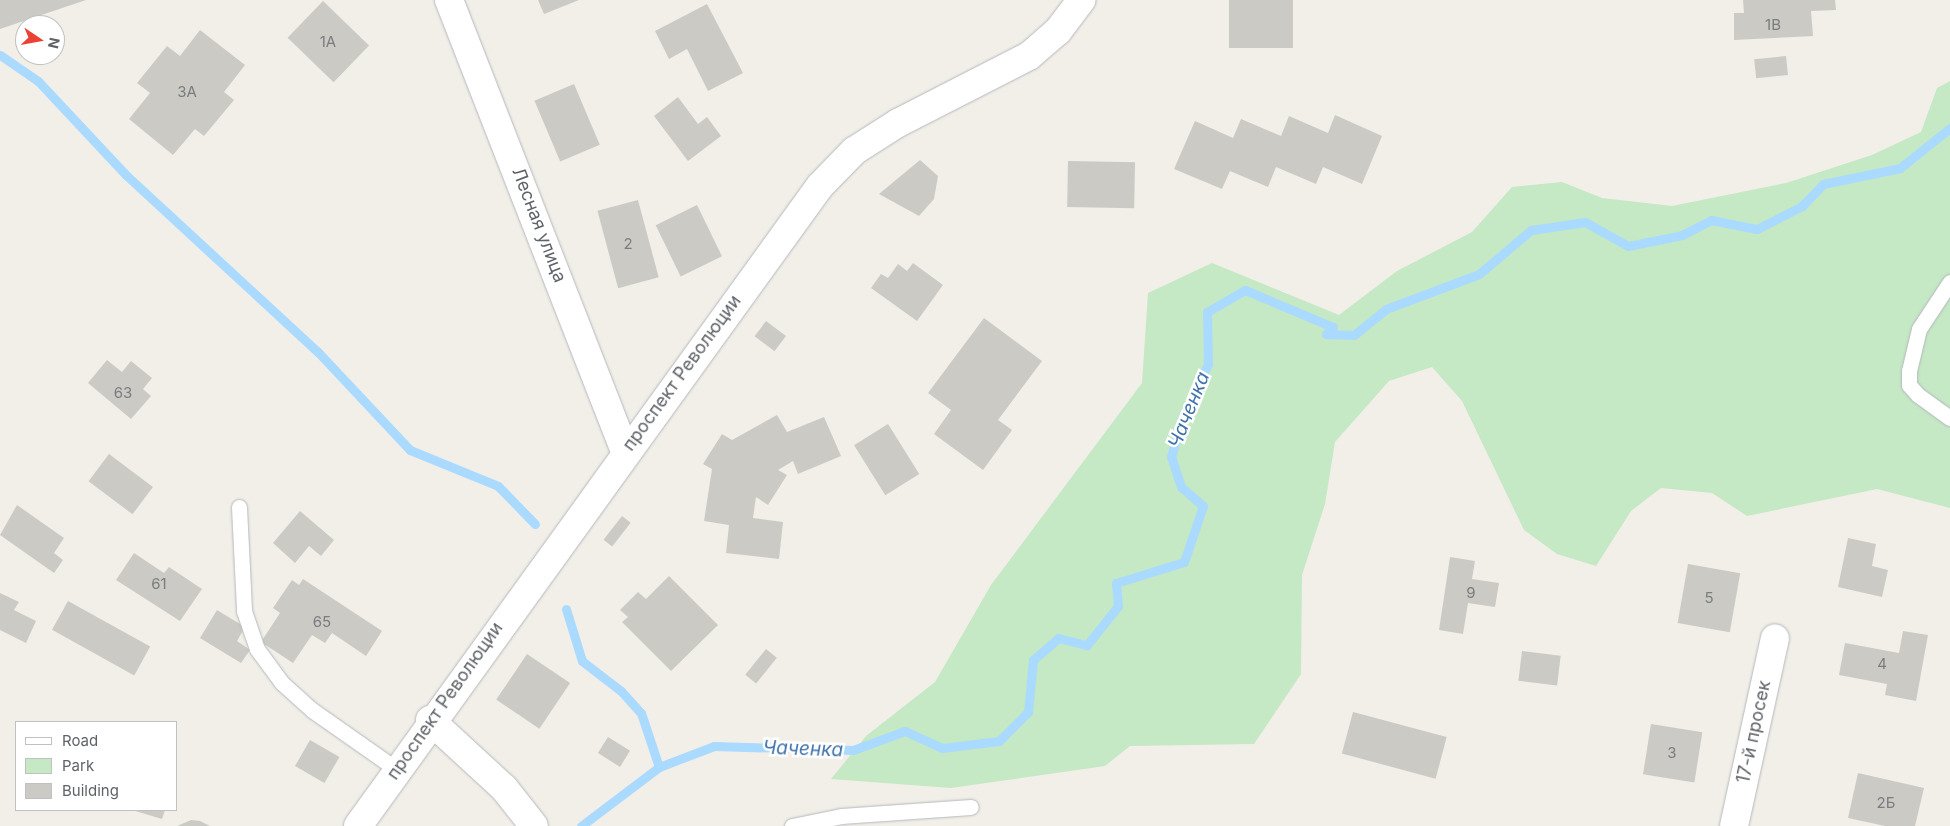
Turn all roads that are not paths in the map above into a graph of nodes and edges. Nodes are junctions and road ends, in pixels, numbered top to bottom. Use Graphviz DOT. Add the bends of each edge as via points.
graph roads {
  1 [pos="449,0"];
  2 [pos="1081,0"];
  3 [pos="1950,282"];
  4 [pos="1950,418"];
  5 [pos="625,452"];
  6 [pos="239,507"];
  7 [pos="1775,638"];
  8 [pos="430,720"];
  9 [pos="396,769"];
  10 [pos="971,807"];
  11 [pos="528,818"];
  12 [pos="358,826"];
  13 [pos="792,826"];
  14 [pos="1734,826"];
  1 -- 5 [label="street, Лесная улица"];
  2 -- 5 [label="street, проспект Революции" via="1058,31 1029,56 854,151 780,238"];
  3 -- 4 [label="lane" via="1919,329 1909,371 1910,385 1918,395"];
  5 -- 8 [label="street, проспект Революции"];
  6 -- 9 [label="lane" via="244,611 257,649 282,683 312,710"];
  7 -- 14 [label="street, 17-й просек"];
  8 -- 9 [label="street, проспект Революции"];
  8 -- 11 [label="street"];
  9 -- 12 [label="street, проспект Революции"];
  10 -- 13 [label="lane" via="842,816"];
}
